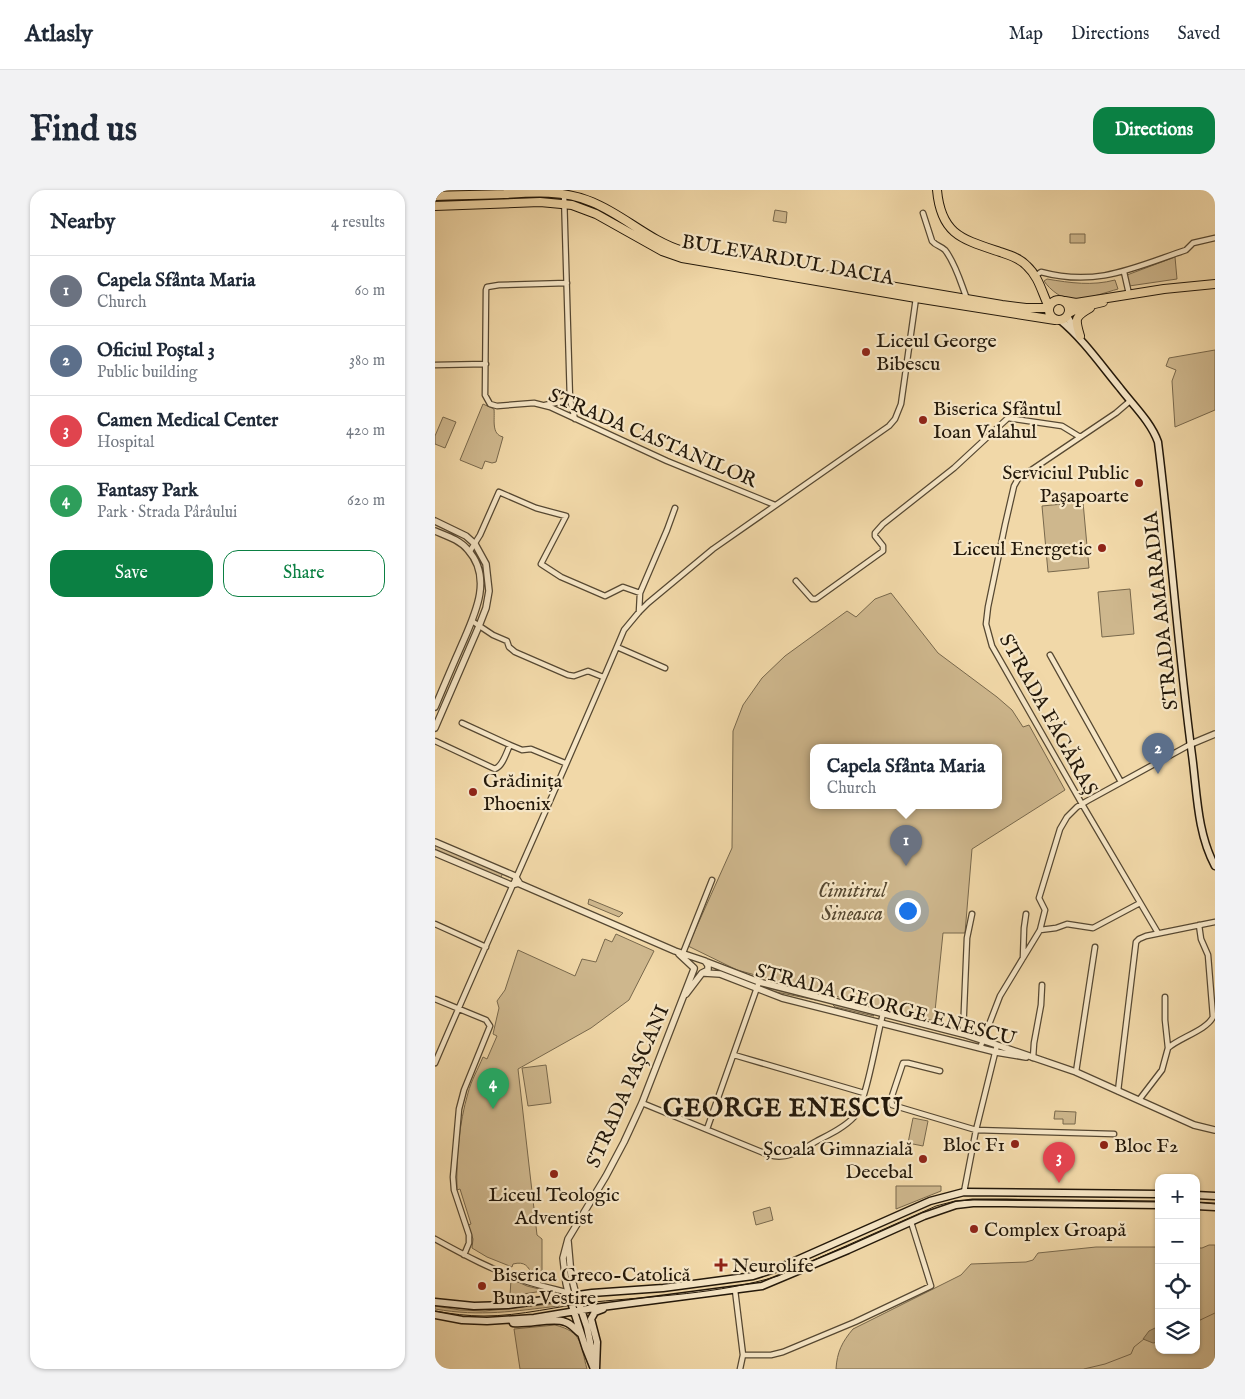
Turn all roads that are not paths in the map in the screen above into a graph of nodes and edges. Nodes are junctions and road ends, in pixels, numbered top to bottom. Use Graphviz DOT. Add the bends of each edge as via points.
graph roads {
  1 [pos="937,190"];
  2 [pos="564,194"];
  3 [pos="435,196"];
  4 [pos="565,204"];
  5 [pos="435,206"];
  6 [pos="923,213"];
  7 [pos="1215,238"];
  8 [pos="651,241"];
  9 [pos="1123,272"];
  10 [pos="1035,276"];
  11 [pos="567,283"];
  12 [pos="1215,284"];
  13 [pos="1043,290"];
  14 [pos="1129,294"];
  15 [pos="916,295"];
  16 [pos="967,299"];
  17 [pos="1063,300"];
  18 [pos="1100,303"];
  19 [pos="1049,307"];
  20 [pos="1063,317"];
  21 [pos="1080,336"];
  22 [pos="1084,344"];
  23 [pos="486,364"];
  24 [pos="435,365"];
  25 [pos="570,400"];
  26 [pos="1130,401"];
  27 [pos="543,405"];
  28 [pos="575,418"];
  29 [pos="1080,437"];
  30 [pos="775,505"];
  31 [pos="675,508"];
  32 [pos="435,521"];
  33 [pos="435,531"];
  34 [pos="475,544"];
  35 [pos="470,552"];
  36 [pos="796,581"];
  37 [pos="640,593"];
  38 [pos="639,612"];
  39 [pos="472,621"];
  40 [pos="479,626"];
  41 [pos="617,647"];
  42 [pos="1050,655"];
  43 [pos="665,668"];
  44 [pos="603,677"];
  45 [pos="435,707"];
  46 [pos="461,723"];
  47 [pos="435,728"];
  48 [pos="1215,734"];
  49 [pos="435,741"];
  50 [pos="1191,744"];
  51 [pos="510,745"];
  52 [pos="565,763"];
  53 [pos="1121,782"];
  54 [pos="1081,804"];
  55 [pos="435,842"];
  56 [pos="435,853"];
  57 [pos="1215,866"];
  58 [pos="515,876"];
  59 [pos="712,880"];
  60 [pos="519,883"];
  61 [pos="511,885"];
  62 [pos="1140,904"];
  63 [pos="972,914"];
  64 [pos="1026,914"];
  65 [pos="1215,922"];
  66 [pos="435,924"];
  67 [pos="1199,925"];
  68 [pos="1040,930"];
  69 [pos="1158,933"];
  70 [pos="486,947"];
  71 [pos="1095,947"];
  72 [pos="675,951"];
  73 [pos="683,953"];
  74 [pos="701,959"];
  75 [pos="1023,959"];
  76 [pos="707,962"];
  77 [pos="694,968"];
  78 [pos="703,973"];
  79 [pos="759,982"];
  80 [pos="1042,985"];
  81 [pos="757,989"];
  82 [pos="684,996"];
  83 [pos="1165,997"];
  84 [pos="435,999"];
  85 [pos="458,1009"];
  86 [pos="883,1014"];
  87 [pos="881,1022"];
  88 [pos="963,1034"];
  89 [pos="982,1040"];
  90 [pos="997,1045"];
  91 [pos="980,1048"];
  92 [pos="1168,1048"];
  93 [pos="996,1052"];
  94 [pos="734,1054"];
  95 [pos="1033,1058"];
  96 [pos="435,1063"];
  97 [pos="940,1071"];
  98 [pos="1075,1072"];
  99 [pos="1118,1091"];
  100 [pos="864,1093"];
  101 [pos="1139,1100"];
  102 [pos="642,1103"];
  103 [pos="707,1129"];
  104 [pos="975,1130"];
  105 [pos="1215,1130"];
  106 [pos="1114,1134"];
  107 [pos="964,1192"];
  108 [pos="1155,1194"];
  109 [pos="1200,1194"];
  110 [pos="1215,1196"];
  111 [pos="1155,1205"];
  112 [pos="1200,1206"];
  113 [pos="1215,1207"];
  114 [pos="911,1222"];
  115 [pos="435,1239"];
  116 [pos="465,1255"];
  117 [pos="735,1290"];
  118 [pos="571,1294"];
  119 [pos="435,1302"];
  120 [pos="612,1306"];
  121 [pos="577,1311"];
  122 [pos="435,1316"];
  123 [pos="504,1320"];
  124 [pos="581,1334"];
  125 [pos="743,1355"];
  126 [pos="595,1369"];
  127 [pos="740,1369"];
  1 -- 10 [label="main road" via="942,218 956,234 1021,260"];
  2 -- 3 [label="main road, BULEVARDUL DACIA"];
  2 -- 4 [label="street"];
  2 -- 8 [label="main road, BULEVARDUL DACIA" via="603,207"];
  4 -- 5 [label="main road, BULEVARDUL DACIA"];
  4 -- 8 [label="main road, BULEVARDUL DACIA" via="596,214"];
  4 -- 11 [label="street"];
  6 -- 16 [label="street" via="932,241 951,258"];
  7 -- 9 [label="street" via="1193,243 1186,250"];
  8 -- 15 [label="main road, BULEVARDUL DACIA" via="662,251 682,258"];
  9 -- 10 [label="street" via="1090,278 1041,272"];
  9 -- 14 [label="street"];
  10 -- 13 [label="main road"];
  11 -- 23 [label="street" via="487,288"];
  11 -- 25 [label="street"];
  12 -- 14 [label="main road, BULEVARDUL DACIA"];
  13 -- 17 [label="main road"];
  13 -- 19 [label="main road"];
  14 -- 17 [label="main road, BULEVARDUL DACIA" via="1076,303"];
  14 -- 18 [label="main road, BULEVARDUL DACIA"];
  15 -- 16 [label="main road, BULEVARDUL DACIA"];
  15 -- 20 [label="main road, BULEVARDUL DACIA"];
  15 -- 30 [label="street" via="901,404 895,419"];
  16 -- 19 [label="main road, BULEVARDUL DACIA" via="1026,308"];
  17 -- 19 [label="main road, BULEVARDUL DACIA" via="1052,302"];
  17 -- 20 [label="main road" via="1069,307"];
  18 -- 20 [label="main road, BULEVARDUL DACIA" via="1078,308"];
  18 -- 21 [label="main road" via="1077,318"];
  19 -- 20 [label="main road" via="1050,316"];
  20 -- 21 [label="main road, STRADA AMARADIA"];
  20 -- 22 [label="main road, STRADA AMARADIA"];
  21 -- 22 [label="main road, STRADA AMARADIA"];
  22 -- 26 [label="main road, STRADA AMARADIA"];
  23 -- 24 [label="street"];
  23 -- 27 [label="street, STRADA CASTANILOR" via="485,398 490,404"];
  25 -- 27 [label="street"];
  25 -- 28 [label="street"];
  26 -- 29 [label="street, STRADA FĂGĂRAȘ"];
  26 -- 50 [label="main road, STRADA AMARADIA" via="1158,442"];
  27 -- 28 [label="street, STRADA CASTANILOR"];
  28 -- 30 [label="street, STRADA CASTANILOR" via="667,461"];
  29 -- 36 [label="street" via="1062,426 1008,418 965,460 883,524 875,533 883,551 822,596 812,599"];
  29 -- 54 [label="street, STRADA FĂGĂRAȘ" via="1028,472 1014,486 986,624 992,646"];
  30 -- 38 [label="street" via="713,550"];
  31 -- 37 [label="street"];
  32 -- 34 [label="street"];
  33 -- 35 [label="street"];
  34 -- 35 [label="street"];
  34 -- 37 [label="street" via="499,492 565,516 541,564 561,577 605,596 623,587"];
  34 -- 40 [label="street" via="486,564 489,584 486,608"];
  35 -- 39 [label="street" via="479,572 480,588"];
  37 -- 38 [label="street"];
  38 -- 41 [label="street" via="624,630"];
  39 -- 40 [label="street"];
  39 -- 45 [label="street"];
  40 -- 44 [label="street" via="507,641 515,652 552,669 574,676 588,671"];
  40 -- 47 [label="street"];
  41 -- 43 [label="street"];
  41 -- 44 [label="street"];
  42 -- 53 [label="street"];
  44 -- 52 [label="street"];
  46 -- 51 [label="street"];
  48 -- 50 [label="street"];
  49 -- 51 [label="street" via="495,769"];
  50 -- 53 [label="street"];
  50 -- 57 [label="main road, STRADA AMARADIA" via="1202,829 1207,852"];
  51 -- 52 [label="street" via="522,750 531,749"];
  52 -- 58 [label="street"];
  53 -- 54 [label="street"];
  54 -- 62 [label="street, STRADA FĂGĂRAȘ"];
  54 -- 68 [label="street" via="1060,829 1039,898 1045,910"];
  55 -- 58 [label="street"];
  56 -- 61 [label="street"];
  58 -- 60 [label="street"];
  58 -- 61 [label="street"];
  59 -- 73 [label="street"];
  60 -- 61 [label="street"];
  60 -- 72 [label="street"];
  61 -- 70 [label="street"];
  62 -- 68 [label="street" via="1093,928 1067,924"];
  62 -- 69 [label="street, STRADA FĂGĂRAȘ"];
  63 -- 88 [label="street" via="967,938"];
  64 -- 75 [label="street"];
  65 -- 67 [label="street"];
  66 -- 70 [label="street"];
  67 -- 69 [label="street"];
  67 -- 92 [label="street" via="1208,955 1211,1020"];
  68 -- 75 [label="street"];
  69 -- 99 [label="street" via="1137,942"];
  70 -- 85 [label="street"];
  71 -- 98 [label="street"];
  72 -- 73 [label="street"];
  72 -- 77 [label="street"];
  73 -- 74 [label="street"];
  74 -- 76 [label="street"];
  74 -- 77 [label="street" via="696,961"];
  75 -- 89 [label="street" via="997,1002"];
  76 -- 78 [label="street" via="708,967"];
  76 -- 79 [label="street, STRADA GEORGE ENESCU"];
  77 -- 78 [label="street"];
  77 -- 82 [label="street, STRADA PAȘCANI"];
  78 -- 81 [label="street, STRADA GEORGE ENESCU" via="720,974"];
  78 -- 82 [label="street, STRADA PAȘCANI"];
  79 -- 81 [label="street"];
  79 -- 86 [label="street, STRADA GEORGE ENESCU"];
  80 -- 95 [label="street"];
  81 -- 87 [label="street, STRADA GEORGE ENESCU"];
  81 -- 94 [label="street"];
  82 -- 102 [label="street, STRADA PAȘCANI"];
  83 -- 92 [label="street"];
  84 -- 85 [label="street"];
  85 -- 96 [label="street"];
  85 -- 116 [label="street" via="486,1020 491,1026 464,1090 455,1145 454,1190 469,1235"];
  86 -- 87 [label="street"];
  86 -- 88 [label="street, STRADA GEORGE ENESCU"];
  87 -- 91 [label="street, STRADA GEORGE ENESCU"];
  87 -- 100 [label="street"];
  88 -- 89 [label="street, STRADA GEORGE ENESCU"];
  89 -- 90 [label="street, STRADA GEORGE ENESCU"];
  89 -- 91 [label="street"];
  90 -- 93 [label="street"];
  90 -- 95 [label="street, STRADA GEORGE ENESCU"];
  91 -- 93 [label="street, STRADA GEORGE ENESCU"];
  92 -- 101 [label="street" via="1162,1070"];
  93 -- 95 [label="street, STRADA GEORGE ENESCU"];
  93 -- 104 [label="street"];
  94 -- 100 [label="street"];
  94 -- 103 [label="street"];
  95 -- 98 [label="street, STRADA GEORGE ENESCU"];
  97 -- 104 [label="street" via="903,1063 892,1105"];
  98 -- 99 [label="street, STRADA GEORGE ENESCU"];
  99 -- 101 [label="street, STRADA GEORGE ENESCU"];
  100 -- 103 [label="street" via="858,1112 848,1122 787,1156 769,1155"];
  101 -- 105 [label="street, STRADA GEORGE ENESCU" via="1194,1125"];
  102 -- 103 [label="street"];
  102 -- 118 [label="street, STRADA PAȘCANI" via="607,1176 568,1239"];
  104 -- 106 [label="street"];
  104 -- 107 [label="street"];
  107 -- 108 [label="main road"];
  107 -- 118 [label="main road" via="930,1201 781,1267 753,1276 668,1287"];
  109 -- 110 [label="main road"];
  111 -- 114 [label="main road" via="973,1203 944,1209"];
  112 -- 113 [label="main road"];
  114 -- 117 [label="main road" via="780,1280"];
  114 -- 125 [label="street" via="931,1286 783,1352"];
  115 -- 116 [label="street"];
  116 -- 118 [label="street" via="526,1282"];
  117 -- 120 [label="main road"];
  117 -- 125 [label="street"];
  118 -- 119 [label="main road" via="493,1306"];
  118 -- 121 [label="main road"];
  120 -- 121 [label="main road"];
  120 -- 126 [label="main road" via="591,1316 597,1342"];
  121 -- 123 [label="main road"];
  121 -- 124 [label="main road"];
  121 -- 126 [label="main road" via="587,1327"];
  122 -- 123 [label="main road"];
  123 -- 124 [label="main road" via="524,1324 563,1321"];
  124 -- 126 [label="main road"];
  125 -- 127 [label="street"];
}
